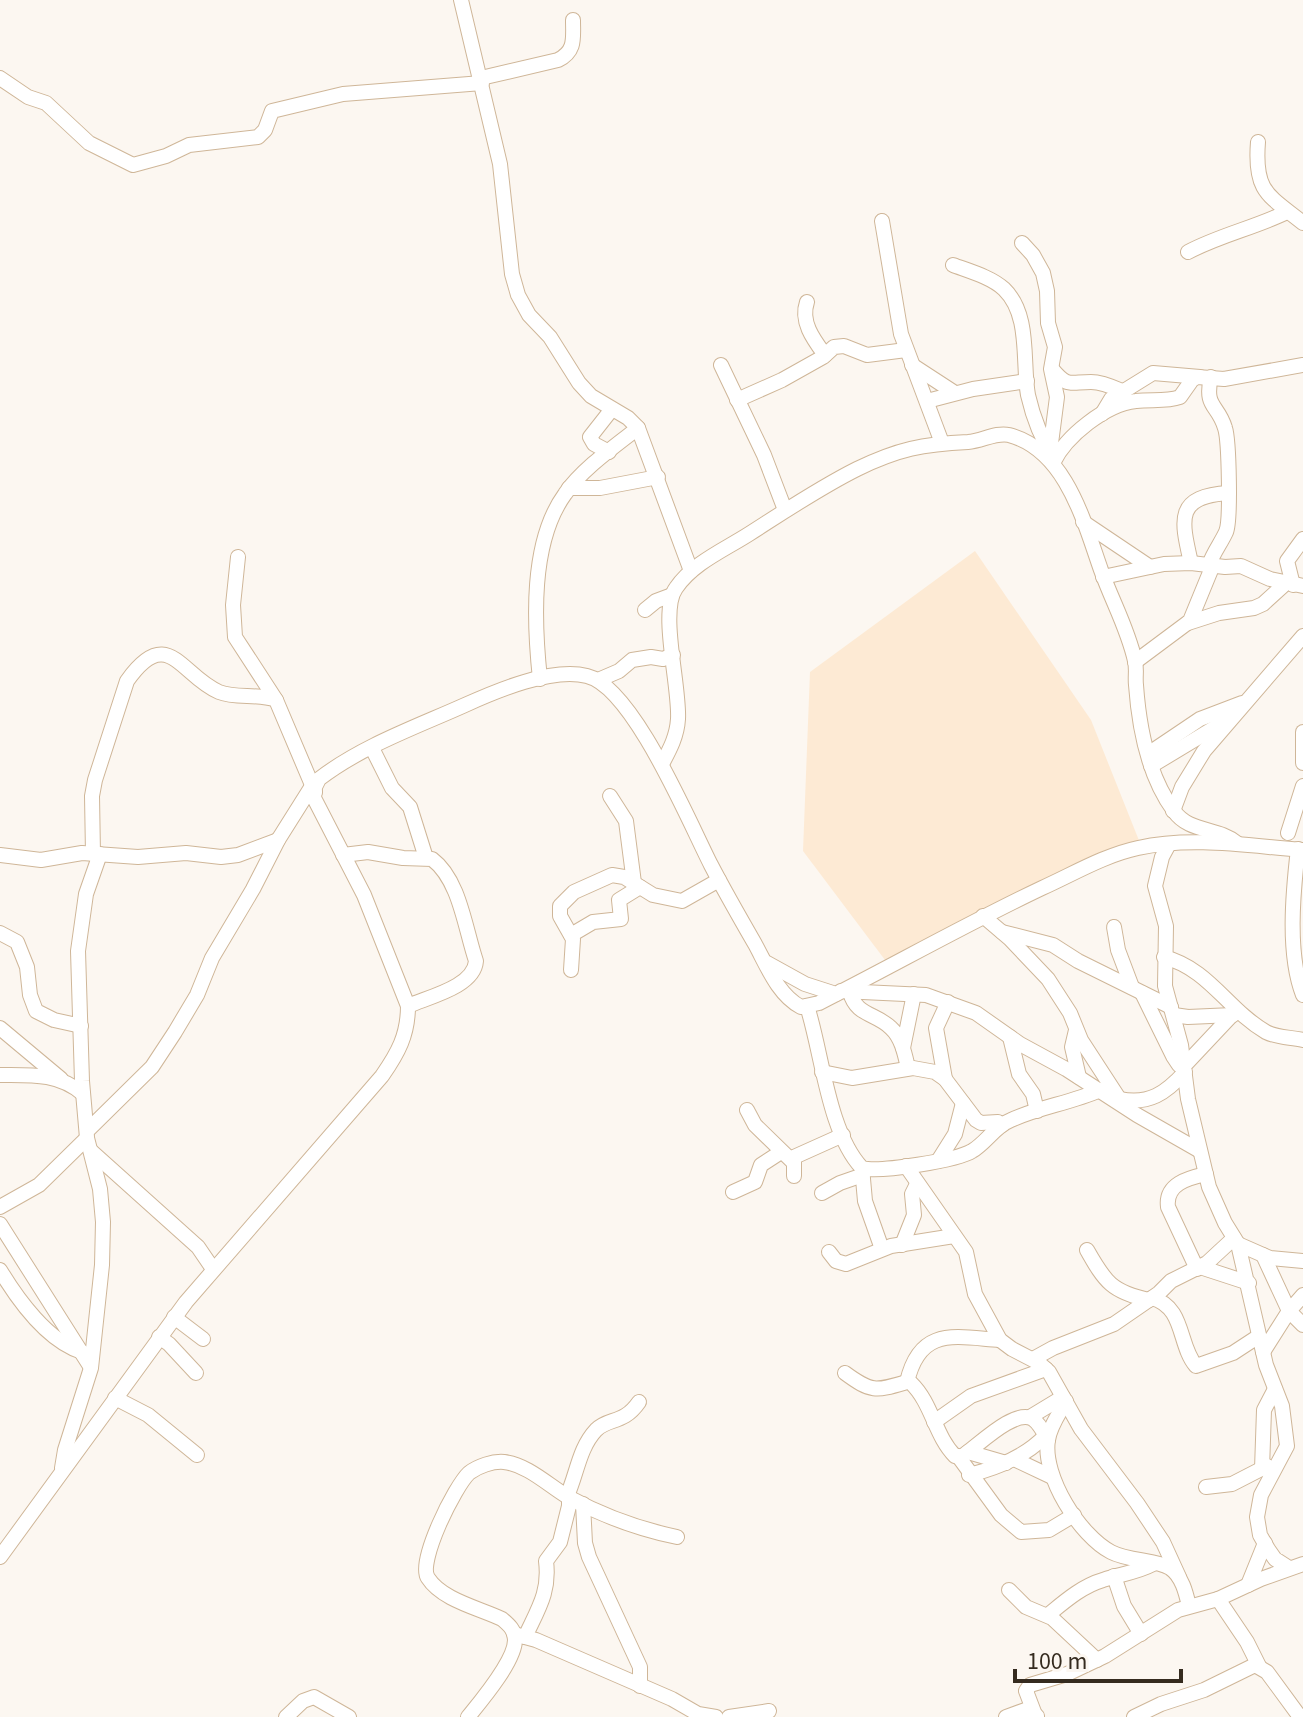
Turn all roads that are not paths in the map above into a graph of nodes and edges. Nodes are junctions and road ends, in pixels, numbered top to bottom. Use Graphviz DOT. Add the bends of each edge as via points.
graph roads {
  1 [pos="461,0"];
  2 [pos="573,20"];
  3 [pos="0,78"];
  4 [pos="482,80"];
  5 [pos="1258,142"];
  6 [pos="1287,212"];
  7 [pos="882,221"];
  8 [pos="1303,223"];
  9 [pos="1022,243"];
  10 [pos="1188,252"];
  11 [pos="953,265"];
  12 [pos="807,302"];
  13 [pos="906,350"];
  14 [pos="825,355"];
  15 [pos="721,365"];
  16 [pos="911,365"];
  17 [pos="1303,365"];
  18 [pos="1051,369"];
  19 [pos="1206,377"];
  20 [pos="1027,381"];
  21 [pos="1122,391"];
  22 [pos="955,393"];
  23 [pos="737,400"];
  24 [pos="927,401"];
  25 [pos="612,409"];
  26 [pos="1101,416"];
  27 [pos="638,428"];
  28 [pos="942,443"];
  29 [pos="609,452"];
  30 [pos="1053,458"];
  31 [pos="658,477"];
  32 [pos="569,488"];
  33 [pos="1229,493"];
  34 [pos="785,510"];
  35 [pos="1083,521"];
  36 [pos="1303,539"];
  37 [pos="238,557"];
  38 [pos="1202,564"];
  39 [pos="1150,567"];
  40 [pos="691,571"];
  41 [pos="1103,577"];
  42 [pos="1297,586"];
  43 [pos="672,595"];
  44 [pos="645,610"];
  45 [pos="1188,623"];
  46 [pos="1303,636"];
  47 [pos="673,655"];
  48 [pos="1135,662"];
  49 [pos="540,679"];
  50 [pos="598,680"];
  51 [pos="276,700"];
  52 [pos="1247,701"];
  53 [pos="1231,718"];
  54 [pos="1303,732"];
  55 [pos="372,748"];
  56 [pos="1150,760"];
  57 [pos="1303,763"];
  58 [pos="662,764"];
  59 [pos="1303,786"];
  60 [pos="313,789"];
  61 [pos="610,796"];
  62 [pos="1173,811"];
  63 [pos="1303,825"];
  64 [pos="1288,833"];
  65 [pos="278,840"];
  66 [pos="1169,844"];
  67 [pos="1239,845"];
  68 [pos="1267,847"];
  69 [pos="1300,849"];
  70 [pos="96,854"];
  71 [pos="0,855"];
  72 [pos="343,855"];
  73 [pos="426,858"];
  74 [pos="719,880"];
  75 [pos="637,885"];
  76 [pos="983,916"];
  77 [pos="1114,927"];
  78 [pos="1001,932"];
  79 [pos="0,933"];
  80 [pos="571,935"];
  81 [pos="1164,957"];
  82 [pos="765,962"];
  83 [pos="571,970"];
  84 [pos="1137,990"];
  85 [pos="842,993"];
  86 [pos="914,994"];
  87 [pos="1303,995"];
  88 [pos="948,1002"];
  89 [pos="408,1006"];
  90 [pos="807,1006"];
  91 [pos="1173,1011"];
  92 [pos="1237,1015"];
  93 [pos="81,1026"];
  94 [pos="0,1028"];
  95 [pos="1077,1029"];
  96 [pos="1010,1037"];
  97 [pos="1303,1040"];
  98 [pos="903,1048"];
  99 [pos="908,1068"];
  100 [pos="1184,1069"];
  101 [pos="822,1072"];
  102 [pos="0,1075"];
  103 [pos="1079,1077"];
  104 [pos="945,1079"];
  105 [pos="61,1080"];
  106 [pos="1100,1090"];
  107 [pos="83,1094"];
  108 [pos="1071,1101"];
  109 [pos="1122,1103"];
  110 [pos="966,1107"];
  111 [pos="747,1110"];
  112 [pos="1037,1111"];
  113 [pos="1002,1125"];
  114 [pos="843,1135"];
  115 [pos="88,1140"];
  116 [pos="981,1145"];
  117 [pos="1200,1151"];
  118 [pos="938,1161"];
  119 [pos="789,1163"];
  120 [pos="906,1166"];
  121 [pos="862,1172"];
  122 [pos="1206,1174"];
  123 [pos="917,1184"];
  124 [pos="733,1192"];
  125 [pos="822,1193"];
  126 [pos="0,1207"];
  127 [pos="0,1224"];
  128 [pos="954,1236"];
  129 [pos="1236,1241"];
  130 [pos="902,1245"];
  131 [pos="882,1249"];
  132 [pos="1087,1250"];
  133 [pos="829,1252"];
  134 [pos="1263,1255"];
  135 [pos="1303,1261"];
  136 [pos="1199,1268"];
  137 [pos="213,1269"];
  138 [pos="0,1270"];
  139 [pos="1249,1283"];
  140 [pos="1121,1292"];
  141 [pos="1303,1295"];
  142 [pos="1156,1297"];
  143 [pos="1289,1311"];
  144 [pos="1128,1315"];
  145 [pos="174,1317"];
  146 [pos="1303,1325"];
  147 [pos="1259,1336"];
  148 [pos="159,1337"];
  149 [pos="203,1339"];
  150 [pos="1000,1340"];
  151 [pos="82,1352"];
  152 [pos="1263,1352"];
  153 [pos="1033,1359"];
  154 [pos="91,1368"];
  155 [pos="1046,1369"];
  156 [pos="196,1373"];
  157 [pos="845,1373"];
  158 [pos="907,1382"];
  159 [pos="1275,1389"];
  160 [pos="115,1398"];
  161 [pos="1064,1399"];
  162 [pos="639,1402"];
  163 [pos="1030,1417"];
  164 [pos="934,1422"];
  165 [pos="1047,1438"];
  166 [pos="963,1454"];
  167 [pos="197,1455"];
  168 [pos="1282,1458"];
  169 [pos="1010,1461"];
  170 [pos="1262,1469"];
  171 [pos="62,1472"];
  172 [pos="969,1475"];
  173 [pos="1052,1477"];
  174 [pos="1206,1487"];
  175 [pos="573,1499"];
  176 [pos="1074,1515"];
  177 [pos="677,1537"];
  178 [pos="1265,1543"];
  179 [pos="1109,1550"];
  180 [pos="0,1557"];
  181 [pos="1153,1564"];
  182 [pos="1296,1566"];
  183 [pos="1113,1577"];
  184 [pos="1179,1577"];
  185 [pos="1248,1585"];
  186 [pos="1009,1590"];
  187 [pos="1218,1599"];
  188 [pos="1189,1606"];
  189 [pos="1048,1615"];
  190 [pos="1141,1634"];
  191 [pos="520,1635"];
  192 [pos="1097,1660"];
  193 [pos="1259,1666"];
  194 [pos="640,1686"];
  195 [pos="769,1711"];
  196 [pos="1036,1714"];
  197 [pos="286,1717"];
  198 [pos="349,1717"];
  199 [pos="468,1717"];
  200 [pos="712,1717"];
  201 [pos="729,1717"];
  202 [pos="1006,1717"];
  203 [pos="1134,1717"];
  204 [pos="1300,1717"];
  1 -- 4 [label="street"];
  2 -- 4 [label="street" via="567,55"];
  3 -- 4 [label="street" via="46,103 89,143 133,165 189,145 258,137 272,111 284,107 343,94"];
  4 -- 25 [label="street" via="518,295 579,383"];
  5 -- 6 [label="street" via="1259,182"];
  6 -- 8 [label="street"];
  6 -- 10 [label="street"];
  7 -- 13 [label="street"];
  9 -- 18 [label="street" via="1043,273 1055,347"];
  11 -- 20 [label="street" via="997,284 1012,301 1020,320"];
  12 -- 14 [label="street" via="807,324"];
  13 -- 14 [label="street" via="867,355 844,346"];
  13 -- 16 [label="street"];
  14 -- 23 [label="street"];
  15 -- 23 [label="street"];
  16 -- 22 [label="street"];
  16 -- 24 [label="street"];
  17 -- 19 [label="street" via="1239,377"];
  18 -- 21 [label="street" via="1065,383 1093,382"];
  18 -- 30 [label="street" via="1057,397"];
  19 -- 21 [label="street" via="1153,373"];
  19 -- 26 [label="street" via="1192,380 1180,397 1122,404"];
  19 -- 33 [label="street" via="1208,395 1227,434"];
  20 -- 22 [label="street"];
  20 -- 30 [label="street" via="1034,417"];
  21 -- 26 [label="street"];
  22 -- 24 [label="street"];
  23 -- 34 [label="street"];
  24 -- 28 [label="street"];
  25 -- 27 [label="street"];
  25 -- 29 [label="street" via="590,437"];
  26 -- 30 [label="street"];
  27 -- 29 [label="street"];
  27 -- 31 [label="street"];
  28 -- 30 [label="street" via="1009,435"];
  28 -- 34 [label="street" via="893,452"];
  29 -- 32 [label="street"];
  30 -- 35 [label="street"];
  31 -- 32 [label="street"];
  31 -- 40 [label="street"];
  32 -- 49 [label="street" via="555,509 537,588"];
  33 -- 38 [label="street" via="1226,533"];
  33 -- 38 [label="street" via="1201,497 1184,514"];
  34 -- 40 [label="street"];
  35 -- 39 [label="street"];
  35 -- 41 [label="street"];
  36 -- 42 [label="street" via="1287,561"];
  37 -- 51 [label="street" via="235,637"];
  38 -- 39 [label="street"];
  38 -- 42 [label="street" via="1241,566"];
  38 -- 45 [label="street" via="1203,588"];
  39 -- 41 [label="street"];
  40 -- 43 [label="street"];
  41 -- 48 [label="street"];
  42 -- 45 [label="street" via="1254,608"];
  43 -- 44 [label="street"];
  43 -- 47 [label="street"];
  45 -- 48 [label="street"];
  46 -- 52 [label="street"];
  47 -- 50 [label="street" via="632,660"];
  47 -- 58 [label="street" via="678,719"];
  48 -- 56 [label="street"];
  49 -- 50 [label="street" via="577,675"];
  49 -- 55 [label="street" via="499,690"];
  50 -- 58 [label="street" via="635,720"];
  51 -- 60 [label="street"];
  51 -- 70 [label="street" via="214,690 181,661 164,654 135,669 95,780"];
  52 -- 53 [label="street"];
  52 -- 56 [label="street" via="1200,719"];
  53 -- 56 [label="street"];
  53 -- 62 [label="street" via="1193,766"];
  54 -- 57 [label="street"];
  55 -- 60 [label="street" via="319,779"];
  55 -- 73 [label="street" via="392,788 410,807"];
  56 -- 62 [label="street"];
  58 -- 74 [label="street"];
  59 -- 64 [label="street"];
  60 -- 65 [label="street"];
  60 -- 72 [label="street"];
  61 -- 75 [label="street" via="626,821"];
  62 -- 67 [label="street" via="1187,824 1221,833"];
  63 -- 64 [label="street"];
  64 -- 68 [label="street"];
  65 -- 70 [label="street" via="221,857"];
  65 -- 115 [label="street" via="175,1032 152,1067"];
  66 -- 67 [label="street"];
  66 -- 76 [label="street" via="1092,864"];
  66 -- 81 [label="street" via="1155,886 1166,926"];
  67 -- 68 [label="street"];
  68 -- 69 [label="street"];
  69 -- 87 [label="street" via="1294,881 1294,962"];
  70 -- 71 [label="street" via="41,860"];
  70 -- 93 [label="street" via="80,926"];
  72 -- 73 [label="street"];
  72 -- 89 [label="street"];
  73 -- 89 [label="street" via="445,872 455,893 476,965 464,981"];
  74 -- 75 [label="street" via="682,901 653,895"];
  74 -- 82 [label="street"];
  75 -- 80 [label="street" via="619,900 621,919 593,922"];
  75 -- 80 [label="street" via="612,875 565,899 560,916"];
  76 -- 78 [label="street"];
  76 -- 85 [label="street"];
  77 -- 84 [label="street" via="1118,950"];
  78 -- 84 [label="street" via="1053,945"];
  78 -- 95 [label="street" via="1048,979"];
  79 -- 93 [label="street" via="17,942 36,1011"];
  80 -- 83 [label="street"];
  81 -- 91 [label="street"];
  81 -- 92 [label="street" via="1192,967"];
  82 -- 85 [label="street" via="805,984"];
  82 -- 90 [label="street" via="789,1000"];
  84 -- 91 [label="street"];
  84 -- 100 [label="street"];
  85 -- 86 [label="street"];
  85 -- 90 [label="street"];
  85 -- 98 [label="street" via="860,1011 893,1029"];
  86 -- 88 [label="street"];
  86 -- 98 [label="street"];
  88 -- 96 [label="street" via="976,1013"];
  88 -- 104 [label="street" via="936,1028"];
  89 -- 137 [label="street" via="400,1050 382,1076"];
  90 -- 101 [label="street"];
  91 -- 92 [label="street"];
  91 -- 100 [label="street"];
  92 -- 97 [label="street" via="1277,1036"];
  92 -- 100 [label="street"];
  93 -- 107 [label="street"];
  94 -- 105 [label="street"];
  95 -- 103 [label="street" via="1072,1047"];
  95 -- 109 [label="street"];
  96 -- 103 [label="street"];
  96 -- 112 [label="street"];
  98 -- 99 [label="street"];
  99 -- 101 [label="street" via="852,1078"];
  99 -- 104 [label="street"];
  100 -- 109 [label="street" via="1162,1095"];
  100 -- 117 [label="street"];
  101 -- 114 [label="street"];
  102 -- 105 [label="street"];
  103 -- 106 [label="street"];
  103 -- 108 [label="street"];
  104 -- 110 [label="street"];
  105 -- 107 [label="street"];
  106 -- 108 [label="street"];
  106 -- 109 [label="street"];
  107 -- 115 [label="street"];
  108 -- 112 [label="street"];
  109 -- 117 [label="street"];
  110 -- 113 [label="street" via="981,1123"];
  110 -- 116 [label="street" via="970,1130"];
  110 -- 118 [label="street"];
  111 -- 119 [label="street"];
  112 -- 113 [label="street"];
  113 -- 116 [label="street"];
  114 -- 119 [label="street" via="803,1151"];
  114 -- 121 [label="street"];
  115 -- 126 [label="street" via="39,1185"];
  115 -- 137 [label="street" via="198,1247"];
  115 -- 154 [label="street" via="103,1222"];
  116 -- 118 [label="street"];
  117 -- 122 [label="street"];
  118 -- 120 [label="street"];
  119 -- 124 [label="street" via="761,1165 755,1182"];
  120 -- 121 [label="street"];
  120 -- 123 [label="street"];
  121 -- 125 [label="street"];
  121 -- 131 [label="street" via="865,1201"];
  122 -- 129 [label="street"];
  122 -- 136 [label="street" via="1177,1184 1167,1198"];
  123 -- 128 [label="street"];
  123 -- 130 [label="street" via="912,1194 914,1215"];
  127 -- 151 [label="street"];
  128 -- 130 [label="street"];
  128 -- 150 [label="street" via="966,1252 975,1294"];
  129 -- 134 [label="street"];
  129 -- 136 [label="street"];
  129 -- 139 [label="street"];
  130 -- 131 [label="street"];
  131 -- 133 [label="street" via="846,1264"];
  132 -- 140 [label="street" via="1109,1285"];
  134 -- 135 [label="street"];
  134 -- 143 [label="street"];
  136 -- 139 [label="street"];
  136 -- 142 [label="street" via="1171,1281"];
  137 -- 145 [label="street"];
  138 -- 151 [label="street" via="59,1340"];
  139 -- 147 [label="street"];
  140 -- 142 [label="street"];
  140 -- 144 [label="street"];
  141 -- 143 [label="street"];
  142 -- 144 [label="street"];
  142 -- 147 [label="street" via="1178,1321 1196,1366 1233,1353"];
  143 -- 146 [label="street"];
  143 -- 152 [label="street"];
  144 -- 153 [label="street"];
  145 -- 148 [label="street"];
  145 -- 149 [label="street"];
  147 -- 152 [label="street"];
  148 -- 156 [label="street"];
  148 -- 160 [label="street"];
  150 -- 153 [label="street"];
  150 -- 158 [label="street" via="942,1337 918,1352"];
  151 -- 154 [label="street"];
  152 -- 159 [label="street"];
  153 -- 155 [label="street"];
  154 -- 171 [label="street"];
  155 -- 161 [label="street"];
  155 -- 164 [label="street" via="971,1396"];
  157 -- 158 [label="street" via="876,1391"];
  158 -- 164 [label="street" via="916,1387"];
  159 -- 168 [label="street" via="1287,1434"];
  159 -- 170 [label="street" via="1264,1410"];
  160 -- 167 [label="street" via="148,1415"];
  160 -- 171 [label="street"];
  161 -- 163 [label="street"];
  161 -- 165 [label="street"];
  161 -- 184 [label="street" via="1154,1529"];
  162 -- 175 [label="street" via="627,1416 594,1433 580,1454"];
  163 -- 165 [label="street"];
  163 -- 166 [label="street" via="1010,1422"];
  164 -- 166 [label="street" via="948,1449"];
  165 -- 169 [label="street"];
  165 -- 173 [label="street"];
  166 -- 169 [label="street"];
  166 -- 172 [label="street"];
  168 -- 170 [label="street"];
  168 -- 178 [label="street" via="1261,1495 1257,1517"];
  169 -- 172 [label="street"];
  169 -- 173 [label="street"];
  170 -- 174 [label="street" via="1232,1484"];
  171 -- 180 [label="street"];
  172 -- 176 [label="street" via="1021,1532 1049,1530"];
  173 -- 176 [label="street"];
  175 -- 177 [label="street" via="641,1530"];
  175 -- 191 [label="street" via="560,1542 546,1561 548,1583"];
  175 -- 191 [label="street" via="519,1466 492,1462 470,1473 454,1492 429,1551 426,1576 438,1591 502,1619"];
  175 -- 194 [label="street" via="589,1557 640,1667"];
  176 -- 179 [label="street"];
  178 -- 182 [label="street" via="1275,1559"];
  178 -- 185 [label="street"];
  179 -- 181 [label="street"];
  179 -- 183 [label="street"];
  181 -- 183 [label="street"];
  181 -- 184 [label="street" via="1167,1566"];
  182 -- 185 [label="street"];
  183 -- 189 [label="street" via="1084,1588"];
  183 -- 190 [label="street"];
  184 -- 188 [label="street"];
  185 -- 187 [label="street"];
  186 -- 189 [label="street" via="1026,1607"];
  187 -- 188 [label="street"];
  187 -- 193 [label="street"];
  188 -- 190 [label="street"];
  189 -- 192 [label="street"];
  190 -- 192 [label="street"];
  191 -- 194 [label="street"];
  191 -- 199 [label="street"];
  192 -- 196 [label="street" via="1027,1688"];
  193 -- 203 [label="street"];
  193 -- 204 [label="street"];
  194 -- 200 [label="street"];
  195 -- 201 [label="street"];
  196 -- 202 [label="street" via="1023,1709"];
  197 -- 198 [label="street" via="314,1697"];
}
